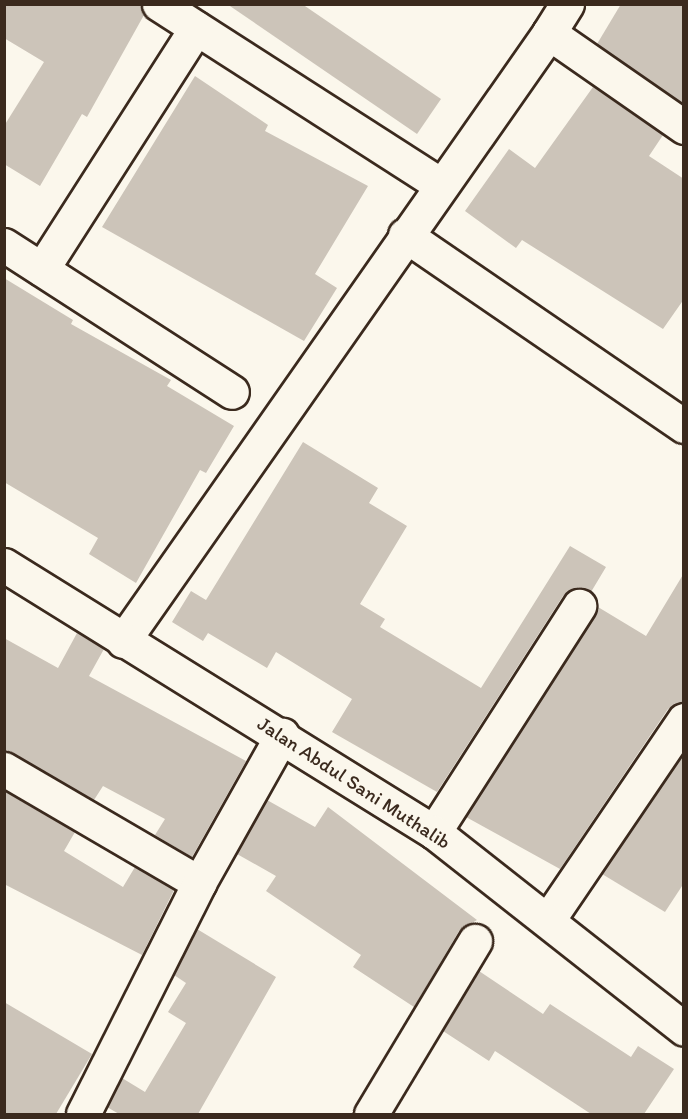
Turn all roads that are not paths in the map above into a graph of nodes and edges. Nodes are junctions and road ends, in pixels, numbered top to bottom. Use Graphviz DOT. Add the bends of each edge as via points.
graph roads {
  1 [pos="159,4"];
  2 [pos="567,4"];
  3 [pos="196,28"];
  4 [pos="549,33"];
  5 [pos="684,127"];
  6 [pos="439,184"];
  7 [pos="405,235"];
  8 [pos="4,245"];
  9 [pos="42,269"];
  10 [pos="232,392"];
  11 [pos="684,426"];
  12 [pos="4,565"];
  13 [pos="579,606"];
  14 [pos="123,641"];
  15 [pos="684,720"];
  16 [pos="282,735"];
  17 [pos="4,769"];
  18 [pos="434,832"];
  19 [pos="199,883"];
  20 [pos="548,920"];
  21 [pos="476,941"];
  22 [pos="684,1029"];
  23 [pos="83,1114"];
  24 [pos="371,1114"];
  1 -- 3 [label="street"];
  2 -- 4 [label="street"];
  3 -- 6 [label="street"];
  3 -- 9 [label="street"];
  4 -- 5 [label="street"];
  4 -- 6 [label="street"];
  6 -- 7 [label="street"];
  7 -- 11 [label="street"];
  7 -- 14 [label="street"];
  8 -- 9 [label="street"];
  9 -- 10 [label="street"];
  12 -- 14 [label="street, Jalan Abdul Sani Muthalib"];
  13 -- 18 [label="street"];
  14 -- 16 [label="street, Jalan Abdul Sani Muthalib"];
  15 -- 20 [label="street"];
  16 -- 18 [label="street, Jalan Abdul Sani Muthalib"];
  16 -- 19 [label="street"];
  17 -- 19 [label="street"];
  18 -- 20 [label="street, Jalan Abdul Sani Muthalib"];
  19 -- 23 [label="street"];
  20 -- 22 [label="street, Jalan Abdul Sani Muthalib"];
  21 -- 24 [label="street"];
}
